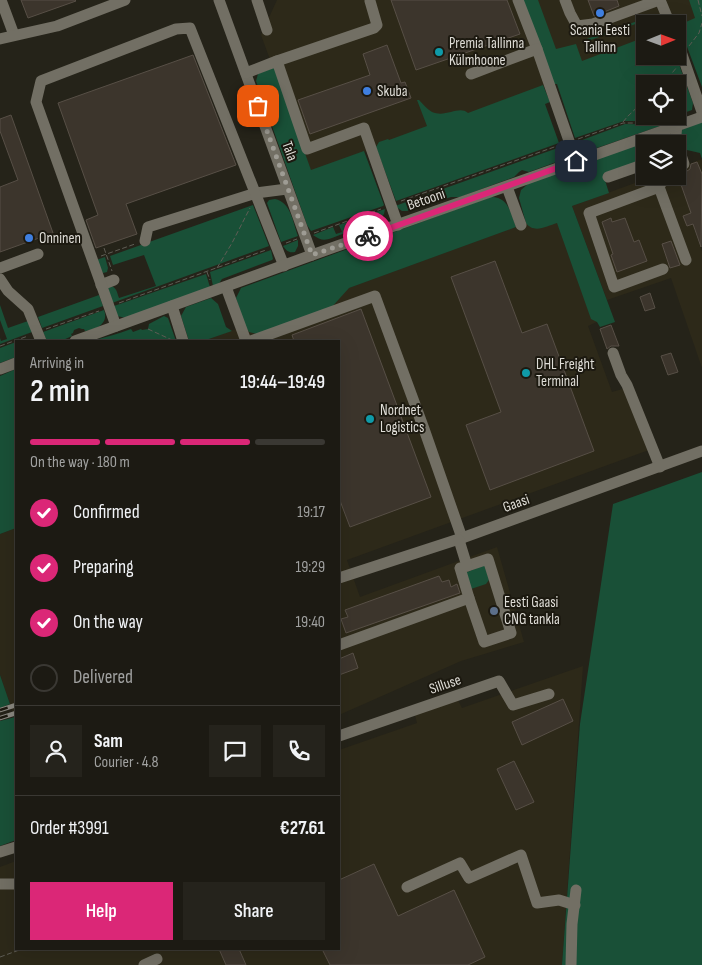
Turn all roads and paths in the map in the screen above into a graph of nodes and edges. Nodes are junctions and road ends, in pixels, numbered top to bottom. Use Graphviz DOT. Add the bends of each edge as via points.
graph roads {
  1 [pos="1,0"];
  2 [pos="125,0"];
  3 [pos="219,0"];
  4 [pos="257,0"];
  5 [pos="518,0"];
  6 [pos="565,0"];
  7 [pos="659,0"];
  8 [pos="698,0"];
  9 [pos="370,1"];
  10 [pos="666,15"];
  11 [pos="702,16"];
  12 [pos="267,30"];
  13 [pos="14,35"];
  14 [pos="0,39"];
  15 [pos="537,50"];
  16 [pos="277,62"];
  17 [pos="686,65"];
  18 [pos="246,73"];
  19 [pos="471,74"];
  20 [pos="636,108"];
  21 [pos="702,112"];
  22 [pos="702,117"];
  23 [pos="686,122"];
  24 [pos="623,123"];
  25 [pos="636,123"];
  26 [pos="678,125"];
  27 [pos="676,135"];
  28 [pos="570,142"];
  29 [pos="576,161"];
  30 [pos="636,167"];
  31 [pos="608,177"];
  32 [pos="507,186"];
  33 [pos="659,187"];
  34 [pos="287,189"];
  35 [pos="256,193"];
  36 [pos="391,205"];
  37 [pos="398,225"];
  38 [pos="521,225"];
  39 [pos="304,236"];
  40 [pos="145,241"];
  41 [pos="277,246"];
  42 [pos="104,248"];
  43 [pos="38,254"];
  44 [pos="106,254"];
  45 [pos="312,255"];
  46 [pos="92,259"];
  47 [pos="686,260"];
  48 [pos="284,266"];
  49 [pos="0,268"];
  50 [pos="216,268"];
  51 [pos="663,269"];
  52 [pos="114,278"];
  53 [pos="0,279"];
  54 [pos="101,285"];
  55 [pos="226,286"];
  56 [pos="172,306"];
  57 [pos="109,307"];
  58 [pos="116,326"];
  59 [pos="148,329"];
  60 [pos="39,337"];
  61 [pos="26,340"];
  62 [pos="78,340"];
  63 [pos="173,340"];
  64 [pos="183,340"];
  65 [pos="246,340"];
  66 [pos="254,340"];
  67 [pos="15,343"];
  68 [pos="0,346"];
  69 [pos="614,353"];
  70 [pos="15,363"];
  71 [pos="0,369"];
  72 [pos="702,451"];
  73 [pos="660,467"];
  74 [pos="460,539"];
  75 [pos="467,566"];
  76 [pos="340,578"];
  77 [pos="470,598"];
  78 [pos="340,645"];
  79 [pos="549,694"];
  80 [pos="340,736"];
  81 [pos="15,847"];
  82 [pos="0,852"];
  83 [pos="0,884"];
  84 [pos="14,884"];
  85 [pos="407,887"];
  86 [pos="576,890"];
  87 [pos="574,905"];
  88 [pos="19,950"];
  89 [pos="0,957"];
  90 [pos="157,959"];
  91 [pos="144,965"];
  92 [pos="571,965"];
  1 -- 13 [label="street"];
  2 -- 13 [label="street" via="57,26"];
  3 -- 18 [label="street, Tala"];
  4 -- 12 [label="street"];
  5 -- 15 [label="street"];
  6 -- 7 [label="street" via="577,26 593,24"];
  7 -- 10 [label="street"];
  8 -- 11 [label="path"];
  9 -- 16 [label="street" via="377,21 374,28"];
  13 -- 14 [label="street"];
  15 -- 19 [label="street"];
  15 -- 28 [label="street"];
  16 -- 18 [label="street"];
  16 -- 36 [label="street" via="308,149 364,128"];
  17 -- 21 [label="street"];
  18 -- 34 [label="street, Tala"];
  20 -- 24 [label="path"];
  22 -- 23 [label="street, Betooni"];
  24 -- 25 [label="path"];
  24 -- 28 [label="path"];
  26 -- 27 [label="street"];
  26 -- 29 [label="street, Betooni"];
  28 -- 29 [label="street"];
  28 -- 36 [label="path"];
  29 -- 32 [label="street, Betooni"];
  30 -- 31 [label="street"];
  32 -- 37 [label="street, Betooni"];
  32 -- 38 [label="street"];
  33 -- 47 [label="street"];
  33 -- 51 [label="street" via="589,213 614,287"];
  34 -- 35 [label="street"];
  34 -- 39 [label="street, Tala"];
  35 -- 40 [label="street" via="148,227"];
  35 -- 41 [label="street"];
  35 -- 46 [label="street" via="190,28 176,29 41,82 36,102"];
  35 -- 50 [label="path" via="241,228"];
  36 -- 37 [label="street"];
  36 -- 39 [label="path"];
  37 -- 45 [label="street, Betooni"];
  39 -- 41 [label="path"];
  39 -- 45 [label="street, Tala"];
  40 -- 44 [label="path"];
  41 -- 48 [label="street"];
  41 -- 50 [label="path"];
  42 -- 44 [label="path"];
  43 -- 49 [label="street"];
  44 -- 46 [label="path"];
  44 -- 52 [label="path"];
  45 -- 48 [label="street, Betooni"];
  46 -- 54 [label="street"];
  48 -- 55 [label="street, Betooni"];
  50 -- 57 [label="path"];
  52 -- 54 [label="street"];
  53 -- 60 [label="street" via="28,309"];
  54 -- 57 [label="street"];
  55 -- 56 [label="street, Betooni"];
  55 -- 65 [label="street"];
  56 -- 58 [label="street, Betooni"];
  56 -- 64 [label="street"];
  57 -- 58 [label="street"];
  57 -- 60 [label="path"];
  58 -- 62 [label="street, Betooni"];
  59 -- 63 [label="path"];
  60 -- 61 [label="path"];
  66 -- 74 [label="street" via="375,296 424,428"];
  67 -- 68 [label="path"];
  69 -- 73 [label="street"];
  70 -- 71 [label="street"];
  72 -- 73 [label="street, Gaasi"];
  73 -- 74 [label="street, Gaasi"];
  74 -- 75 [label="street"];
  74 -- 76 [label="street, Gaasi"];
  75 -- 77 [label="street" via="460,568"];
  75 -- 77 [label="street" via="488,559 511,633 484,642"];
  77 -- 78 [label="street"];
  79 -- 80 [label="street, Silluse" via="513,705 499,681"];
  81 -- 82 [label="street"];
  83 -- 84 [label="street"];
  85 -- 87 [label="street" via="460,863 469,878 521,855 537,903 559,900"];
  86 -- 87 [label="street"];
  87 -- 92 [label="street"];
  88 -- 89 [label="path"];
  90 -- 91 [label="street"];
}
